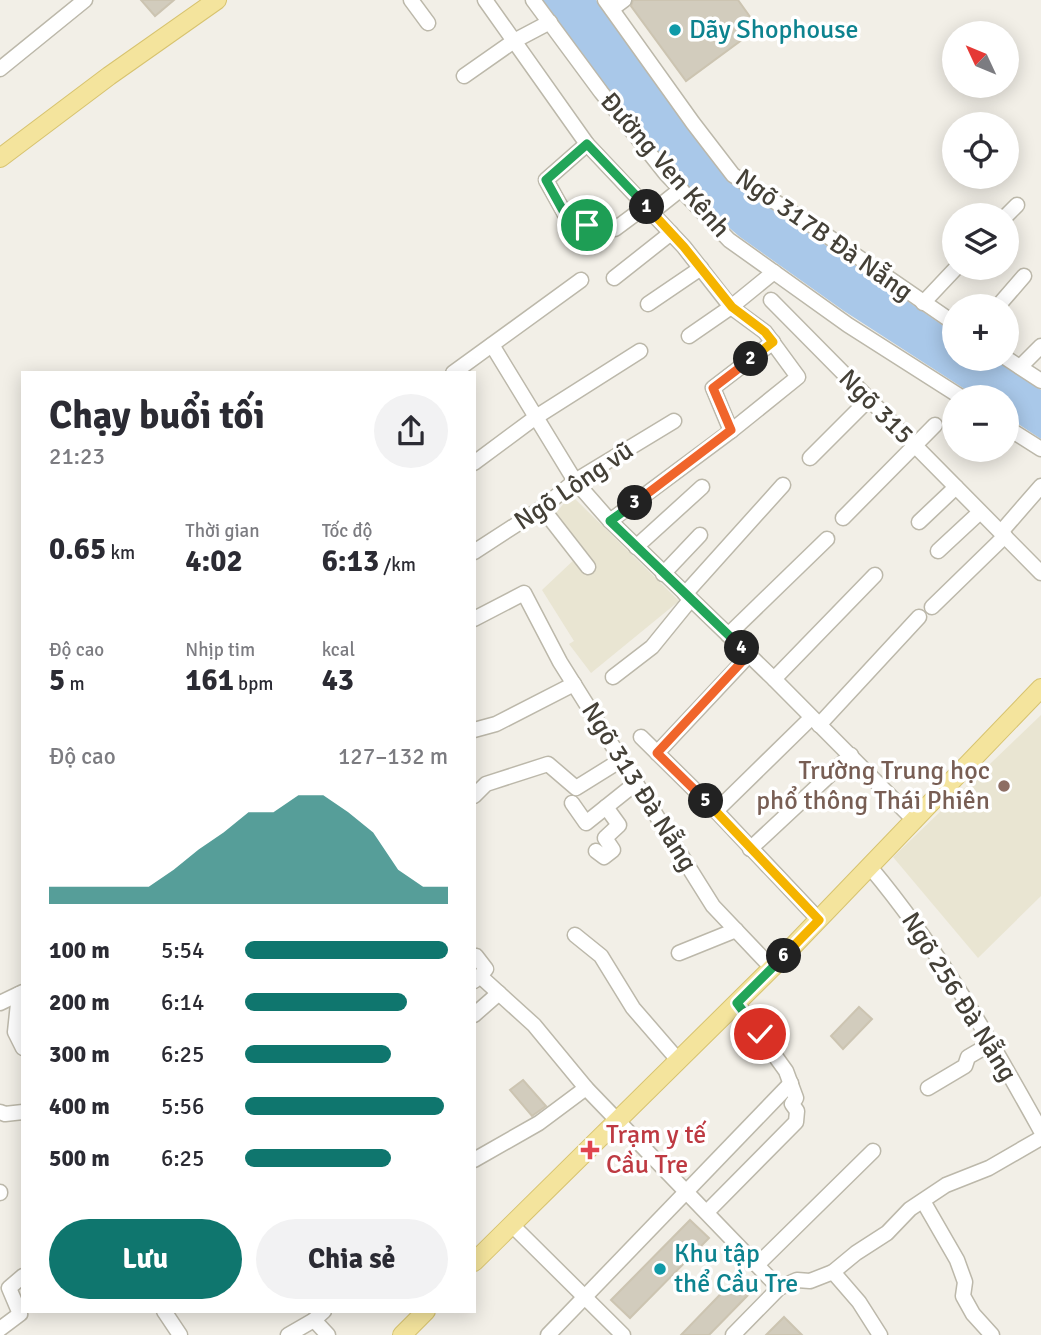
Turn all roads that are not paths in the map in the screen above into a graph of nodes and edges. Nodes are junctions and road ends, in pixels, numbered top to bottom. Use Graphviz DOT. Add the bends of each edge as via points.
graph roads {
  1 [pos="86,0"];
  2 [pos="217,0"];
  3 [pos="411,0"];
  4 [pos="485,0"];
  5 [pos="533,0"];
  6 [pos="613,3"];
  7 [pos="550,22"];
  8 [pos="428,23"];
  9 [pos="514,41"];
  10 [pos="0,69"];
  11 [pos="464,76"];
  12 [pos="587,144"];
  13 [pos="0,158"];
  14 [pos="681,189"];
  15 [pos="649,209"];
  16 [pos="587,225"];
  17 [pos="615,229"];
  18 [pos="671,233"];
  19 [pos="701,268"];
  20 [pos="774,272"];
  21 [pos="1024,276"];
  22 [pos="614,278"];
  23 [pos="581,280"];
  24 [pos="945,280"];
  25 [pos="1008,294"];
  26 [pos="771,300"];
  27 [pos="923,303"];
  28 [pos="648,304"];
  29 [pos="732,307"];
  30 [pos="942,315"];
  31 [pos="689,336"];
  32 [pos="773,342"];
  33 [pos="492,345"];
  34 [pos="1041,346"];
  35 [pos="640,351"];
  36 [pos="1020,367"];
  37 [pos="456,371"];
  38 [pos="1041,380"];
  39 [pos="942,385"];
  40 [pos="869,399"];
  41 [pos="536,417"];
  42 [pos="674,421"];
  43 [pos="935,425"];
  44 [pos="731,430"];
  45 [pos="1019,435"];
  46 [pos="914,445"];
  47 [pos="1041,449"];
  48 [pos="810,458"];
  49 [pos="476,462"];
  50 [pos="575,481"];
  51 [pos="783,485"];
  52 [pos="1041,486"];
  53 [pos="702,487"];
  54 [pos="956,487"];
  55 [pos="542,508"];
  56 [pos="980,512"];
  57 [pos="844,518"];
  58 [pos="610,521"];
  59 [pos="919,522"];
  60 [pos="1003,534"];
  61 [pos="700,535"];
  62 [pos="827,538"];
  63 [pos="636,547"];
  64 [pos="476,551"];
  65 [pos="938,551"];
  66 [pos="1039,565"];
  67 [pos="587,567"];
  68 [pos="663,574"];
  69 [pos="875,575"];
  70 [pos="688,596"];
  71 [pos="932,607"];
  72 [pos="919,617"];
  73 [pos="476,618"];
  74 [pos="728,635"];
  75 [pos="749,654"];
  76 [pos="613,677"];
  77 [pos="774,679"];
  78 [pos="574,684"];
  79 [pos="1041,688"];
  80 [pos="815,721"];
  81 [pos="476,729"];
  82 [pos="641,737"];
  83 [pos="657,753"];
  84 [pos="851,755"];
  85 [pos="621,760"];
  86 [pos="636,783"];
  87 [pos="476,794"];
  88 [pos="572,803"];
  89 [pos="606,807"];
  90 [pos="716,811"];
  91 [pos="915,821"];
  92 [pos="750,849"];
  93 [pos="596,851"];
  94 [pos="870,867"];
  95 [pos="819,920"];
  96 [pos="736,930"];
  97 [pos="575,936"];
  98 [pos="679,953"];
  99 [pos="476,956"];
  100 [pos="772,968"];
  101 [pos="477,979"];
  102 [pos="21,993"];
  103 [pos="499,993"];
  104 [pos="0,1003"];
  105 [pos="737,1003"];
  106 [pos="476,1012"];
  107 [pos="992,1043"];
  108 [pos="21,1044"];
  109 [pos="678,1060"];
  110 [pos="791,1083"];
  111 [pos="586,1088"];
  112 [pos="928,1088"];
  113 [pos="0,1112"];
  114 [pos="21,1112"];
  115 [pos="618,1119"];
  116 [pos="1041,1131"];
  117 [pos="1041,1139"];
  118 [pos="873,1151"];
  119 [pos="476,1159"];
  120 [pos="687,1193"];
  121 [pos="923,1201"];
  122 [pos="707,1212"];
  123 [pos="512,1225"];
  124 [pos="476,1260"];
  125 [pos="757,1265"];
  126 [pos="833,1272"];
  127 [pos="21,1278"];
  128 [pos="779,1288"];
  129 [pos="586,1297"];
  130 [pos="165,1313"];
  131 [pos="425,1313"];
  132 [pos="319,1315"];
  133 [pos="0,1329"];
  134 [pos="410,1333"];
  135 [pos="180,1335"];
  136 [pos="288,1335"];
  137 [pos="328,1335"];
  138 [pos="548,1335"];
  139 [pos="622,1335"];
  140 [pos="733,1335"];
  141 [pos="880,1335"];
  142 [pos="992,1335"];
  1 -- 10 [label="street"];
  2 -- 13 [label="main road"];
  3 -- 8 [label="street"];
  4 -- 9 [label="street"];
  5 -- 7 [label="street, Đường Ven Kênh"];
  6 -- 27 [label="street, Ngõ 317B Đà Nẵng" via="733,175"];
  7 -- 9 [label="street"];
  7 -- 14 [label="street, Đường Ven Kênh" via="622,120"];
  9 -- 11 [label="street"];
  9 -- 12 [label="street"];
  12 -- 15 [label="street"];
  12 -- 16 [label="street" via="546,180 566,216 576,209"];
  14 -- 15 [label="street"];
  14 -- 20 [label="street, Đường Ven Kênh" via="729,240"];
  15 -- 17 [label="street"];
  15 -- 18 [label="street"];
  18 -- 19 [label="street"];
  18 -- 22 [label="street"];
  19 -- 28 [label="street"];
  19 -- 29 [label="street"];
  20 -- 29 [label="street"];
  20 -- 39 [label="street, Đường Ven Kênh"];
  21 -- 25 [label="street"];
  23 -- 33 [label="street"];
  24 -- 27 [label="street"];
  26 -- 40 [label="street, Ngõ 315"];
  27 -- 30 [label="street, Ngõ 317B Đà Nẵng"];
  29 -- 31 [label="street"];
  29 -- 32 [label="street"];
  32 -- 44 [label="street" via="713,388"];
  32 -- 44 [label="street" via="798,377"];
  33 -- 37 [label="street"];
  33 -- 41 [label="street"];
  34 -- 36 [label="street"];
  35 -- 41 [label="street"];
  36 -- 38 [label="street"];
  40 -- 46 [label="street, Ngõ 315"];
  40 -- 48 [label="street"];
  41 -- 49 [label="street"];
  41 -- 50 [label="street"];
  42 -- 50 [label="street, Ngõ Lông vũ"];
  43 -- 46 [label="street"];
  44 -- 58 [label="street"];
  45 -- 47 [label="street"];
  46 -- 54 [label="street, Ngõ 315"];
  46 -- 57 [label="street"];
  50 -- 55 [label="street, Ngõ Lông vũ"];
  50 -- 58 [label="street"];
  51 -- 70 [label="street"];
  52 -- 60 [label="street"];
  53 -- 63 [label="street"];
  54 -- 56 [label="street, Ngõ 315"];
  54 -- 59 [label="street"];
  55 -- 64 [label="street, Ngõ Lông vũ"];
  55 -- 67 [label="street"];
  56 -- 60 [label="street, Ngõ 315"];
  56 -- 65 [label="street"];
  58 -- 63 [label="street"];
  60 -- 66 [label="street, Ngõ 315"];
  60 -- 71 [label="street"];
  61 -- 68 [label="street"];
  62 -- 74 [label="street"];
  63 -- 68 [label="street"];
  68 -- 70 [label="street"];
  69 -- 77 [label="street"];
  70 -- 74 [label="street"];
  70 -- 76 [label="street" via="652,647"];
  72 -- 80 [label="street"];
  73 -- 78 [label="street, Ngõ 313 Đà Nẵng" via="524,593"];
  74 -- 75 [label="street"];
  75 -- 77 [label="street"];
  75 -- 83 [label="street"];
  77 -- 80 [label="street"];
  78 -- 81 [label="street"];
  78 -- 85 [label="street, Ngõ 313 Đà Nẵng"];
  79 -- 91 [label="main road"];
  80 -- 84 [label="street"];
  80 -- 90 [label="street"];
  82 -- 83 [label="street"];
  83 -- 90 [label="street"];
  84 -- 91 [label="street"];
  84 -- 92 [label="street"];
  85 -- 86 [label="street, Ngõ 313 Đà Nẵng"];
  85 -- 87 [label="street" via="576,788 548,764 486,784"];
  86 -- 89 [label="street"];
  86 -- 96 [label="street, Ngõ 313 Đà Nẵng" via="713,906"];
  88 -- 89 [label="street" via="586,823"];
  89 -- 93 [label="street" via="619,825 605,838 613,850 604,857"];
  90 -- 92 [label="street"];
  91 -- 94 [label="main road"];
  92 -- 95 [label="street"];
  94 -- 95 [label="main road"];
  94 -- 107 [label="street, Ngõ 256 Đà Nẵng" via="904,908"];
  95 -- 100 [label="main road"];
  96 -- 98 [label="street"];
  96 -- 100 [label="street, Ngõ 313 Đà Nẵng"];
  97 -- 109 [label="street" via="601,956 634,1009"];
  99 -- 101 [label="street" via="486,969"];
  100 -- 105 [label="main road"];
  101 -- 103 [label="street"];
  102 -- 104 [label="street"];
  102 -- 108 [label="street" via="15,1032"];
  103 -- 106 [label="street"];
  103 -- 111 [label="street" via="534,1025"];
  105 -- 109 [label="main road"];
  105 -- 110 [label="street"];
  107 -- 112 [label="street"];
  107 -- 116 [label="street, Ngõ 256 Đà Nẵng"];
  109 -- 115 [label="main road"];
  110 -- 120 [label="street"];
  110 -- 122 [label="street" via="796,1122"];
  111 -- 115 [label="street"];
  111 -- 119 [label="street" via="539,1124"];
  113 -- 114 [label="street"];
  115 -- 120 [label="street"];
  115 -- 123 [label="main road"];
  117 -- 121 [label="street"];
  118 -- 125 [label="street"];
  120 -- 122 [label="street"];
  120 -- 129 [label="street"];
  121 -- 126 [label="street"];
  121 -- 142 [label="street" via="957,1260 965,1282 963,1296"];
  122 -- 125 [label="street"];
  123 -- 124 [label="main road"];
  123 -- 129 [label="street"];
  125 -- 128 [label="street"];
  126 -- 128 [label="street"];
  126 -- 141 [label="street"];
  127 -- 133 [label="street" via="9,1288 20,1314"];
  128 -- 140 [label="street"];
  129 -- 138 [label="street"];
  129 -- 139 [label="street"];
  130 -- 135 [label="street"];
  131 -- 134 [label="main road"];
  132 -- 136 [label="street"];
  132 -- 137 [label="street"];
}
